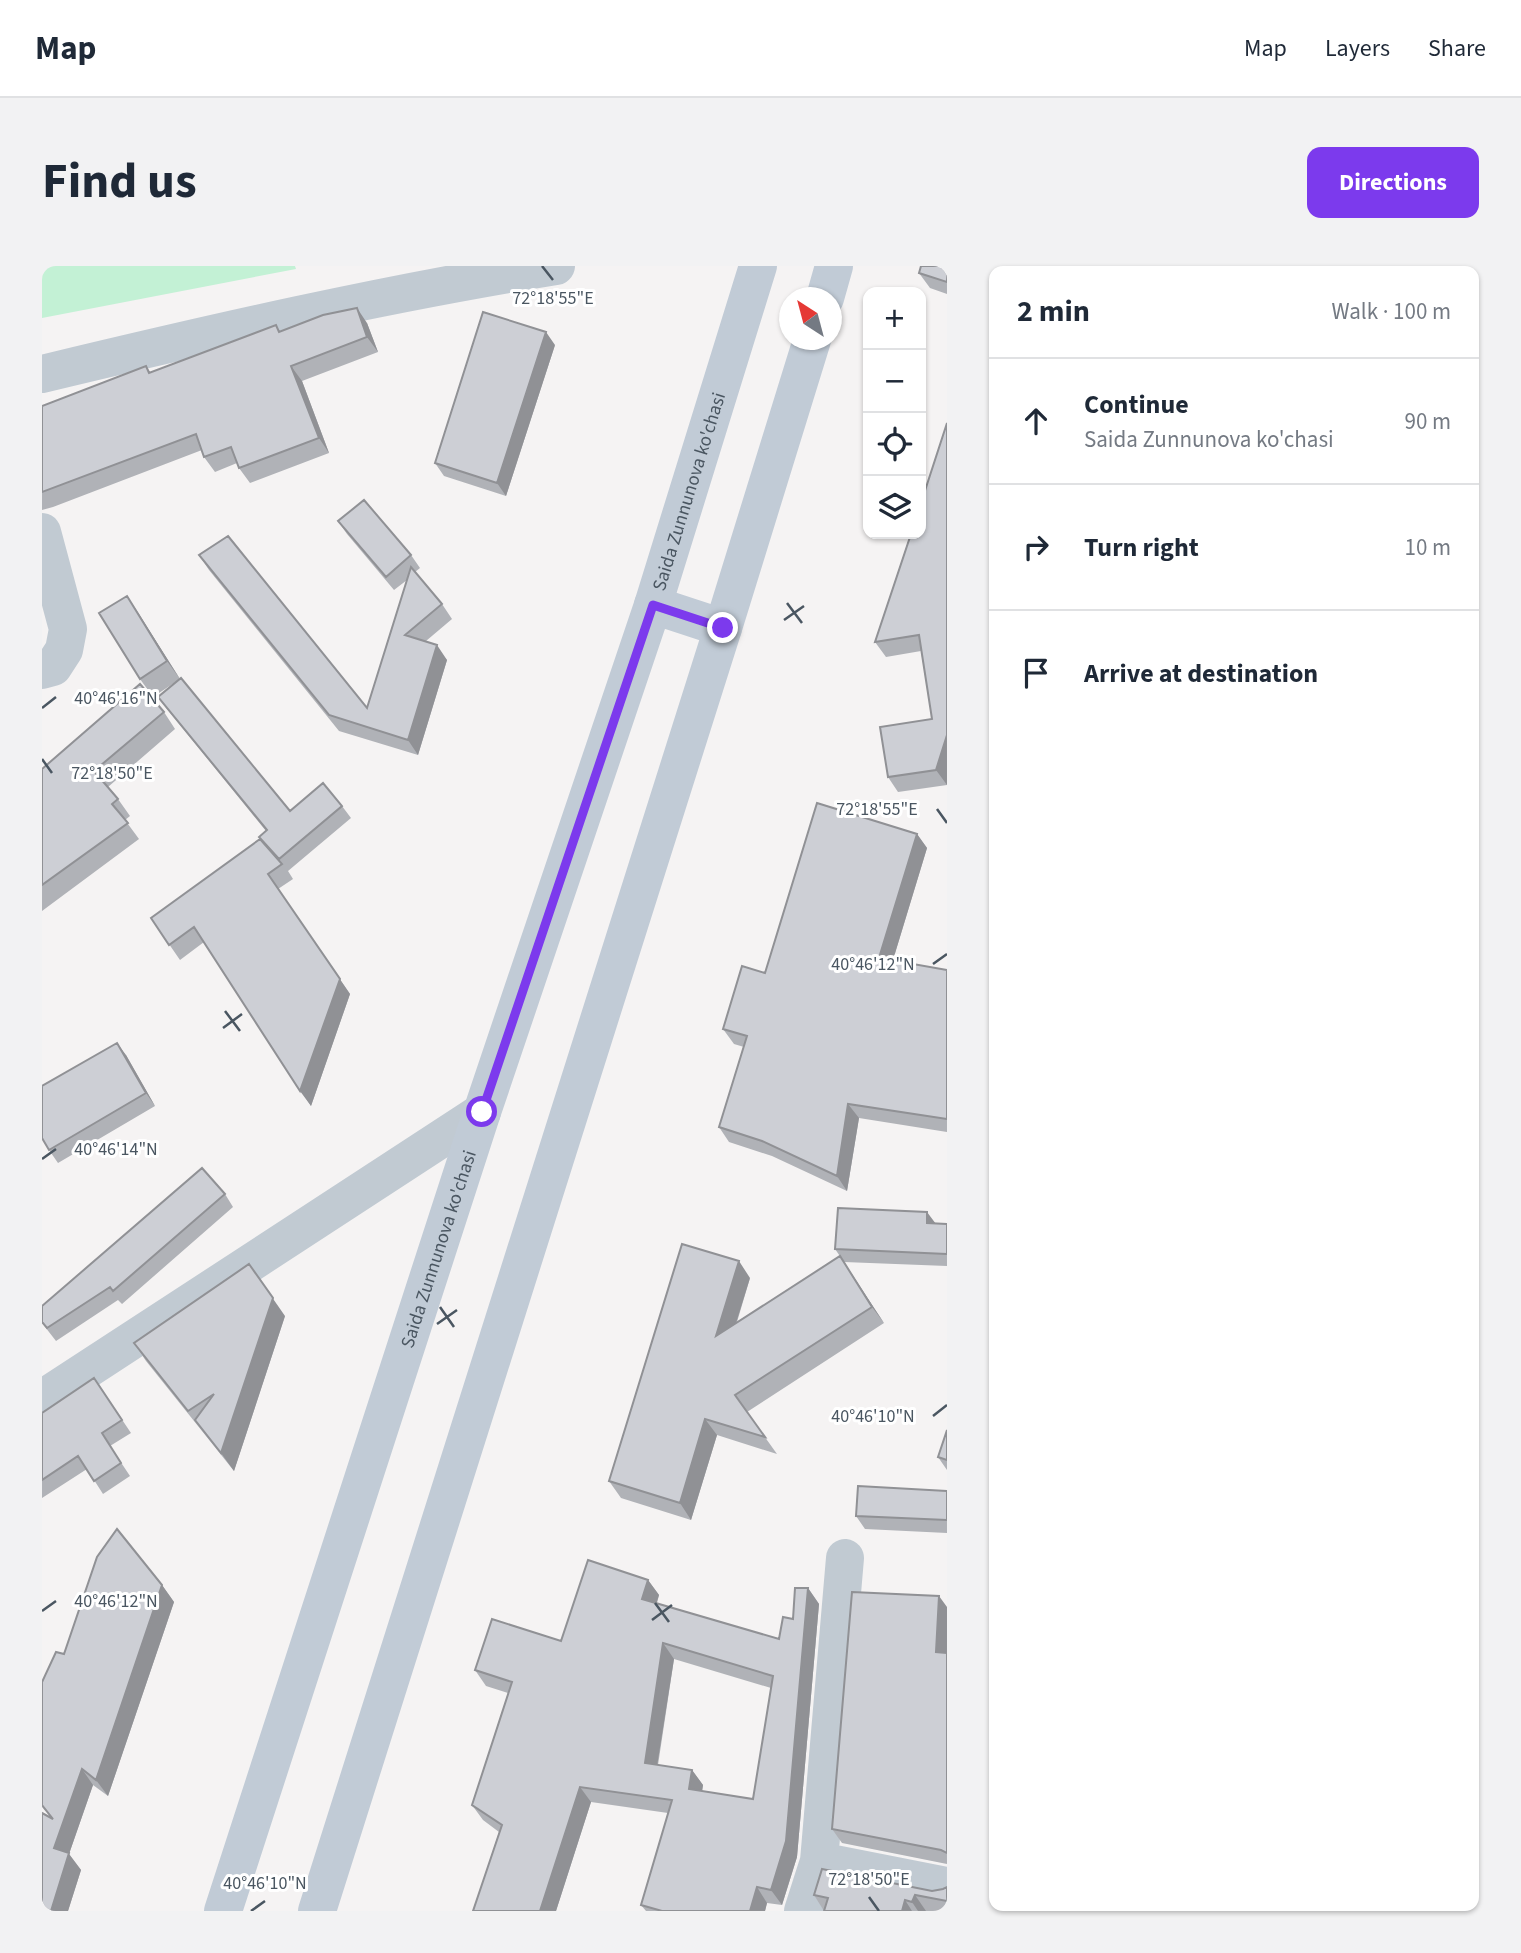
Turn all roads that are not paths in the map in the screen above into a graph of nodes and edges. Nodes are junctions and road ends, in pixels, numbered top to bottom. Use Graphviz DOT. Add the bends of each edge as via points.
graph roads {
  1 [pos="556,266"];
  2 [pos="758,266"];
  3 [pos="809,350"];
  4 [pos="42,374"];
  5 [pos="42,532"];
  6 [pos="653,605"];
  7 [pos="723,628"];
  8 [pos="42,670"];
  9 [pos="482,1112"];
  10 [pos="42,1399"];
  11 [pos="845,1558"];
  12 [pos="818,1861"];
  13 [pos="947,1886"];
  14 [pos="223,1911"];
  15 [pos="317,1911"];
  16 [pos="803,1911"];
  1 -- 4 [label="street" via="173,342"];
  2 -- 6 [label="main road, Saida Zunnunova ko'chasi"];
  3 -- 7 [label="main road"];
  5 -- 8 [label="street" via="68,629 64,650 53,667"];
  6 -- 7 [label="main road"];
  6 -- 9 [label="main road, Saida Zunnunova ko'chasi"];
  7 -- 15 [label="main road"];
  9 -- 10 [label="street"];
  9 -- 14 [label="main road, Saida Zunnunova ko'chasi"];
  11 -- 12 [label="street"];
  12 -- 13 [label="street"];
  12 -- 16 [label="street"];
}
